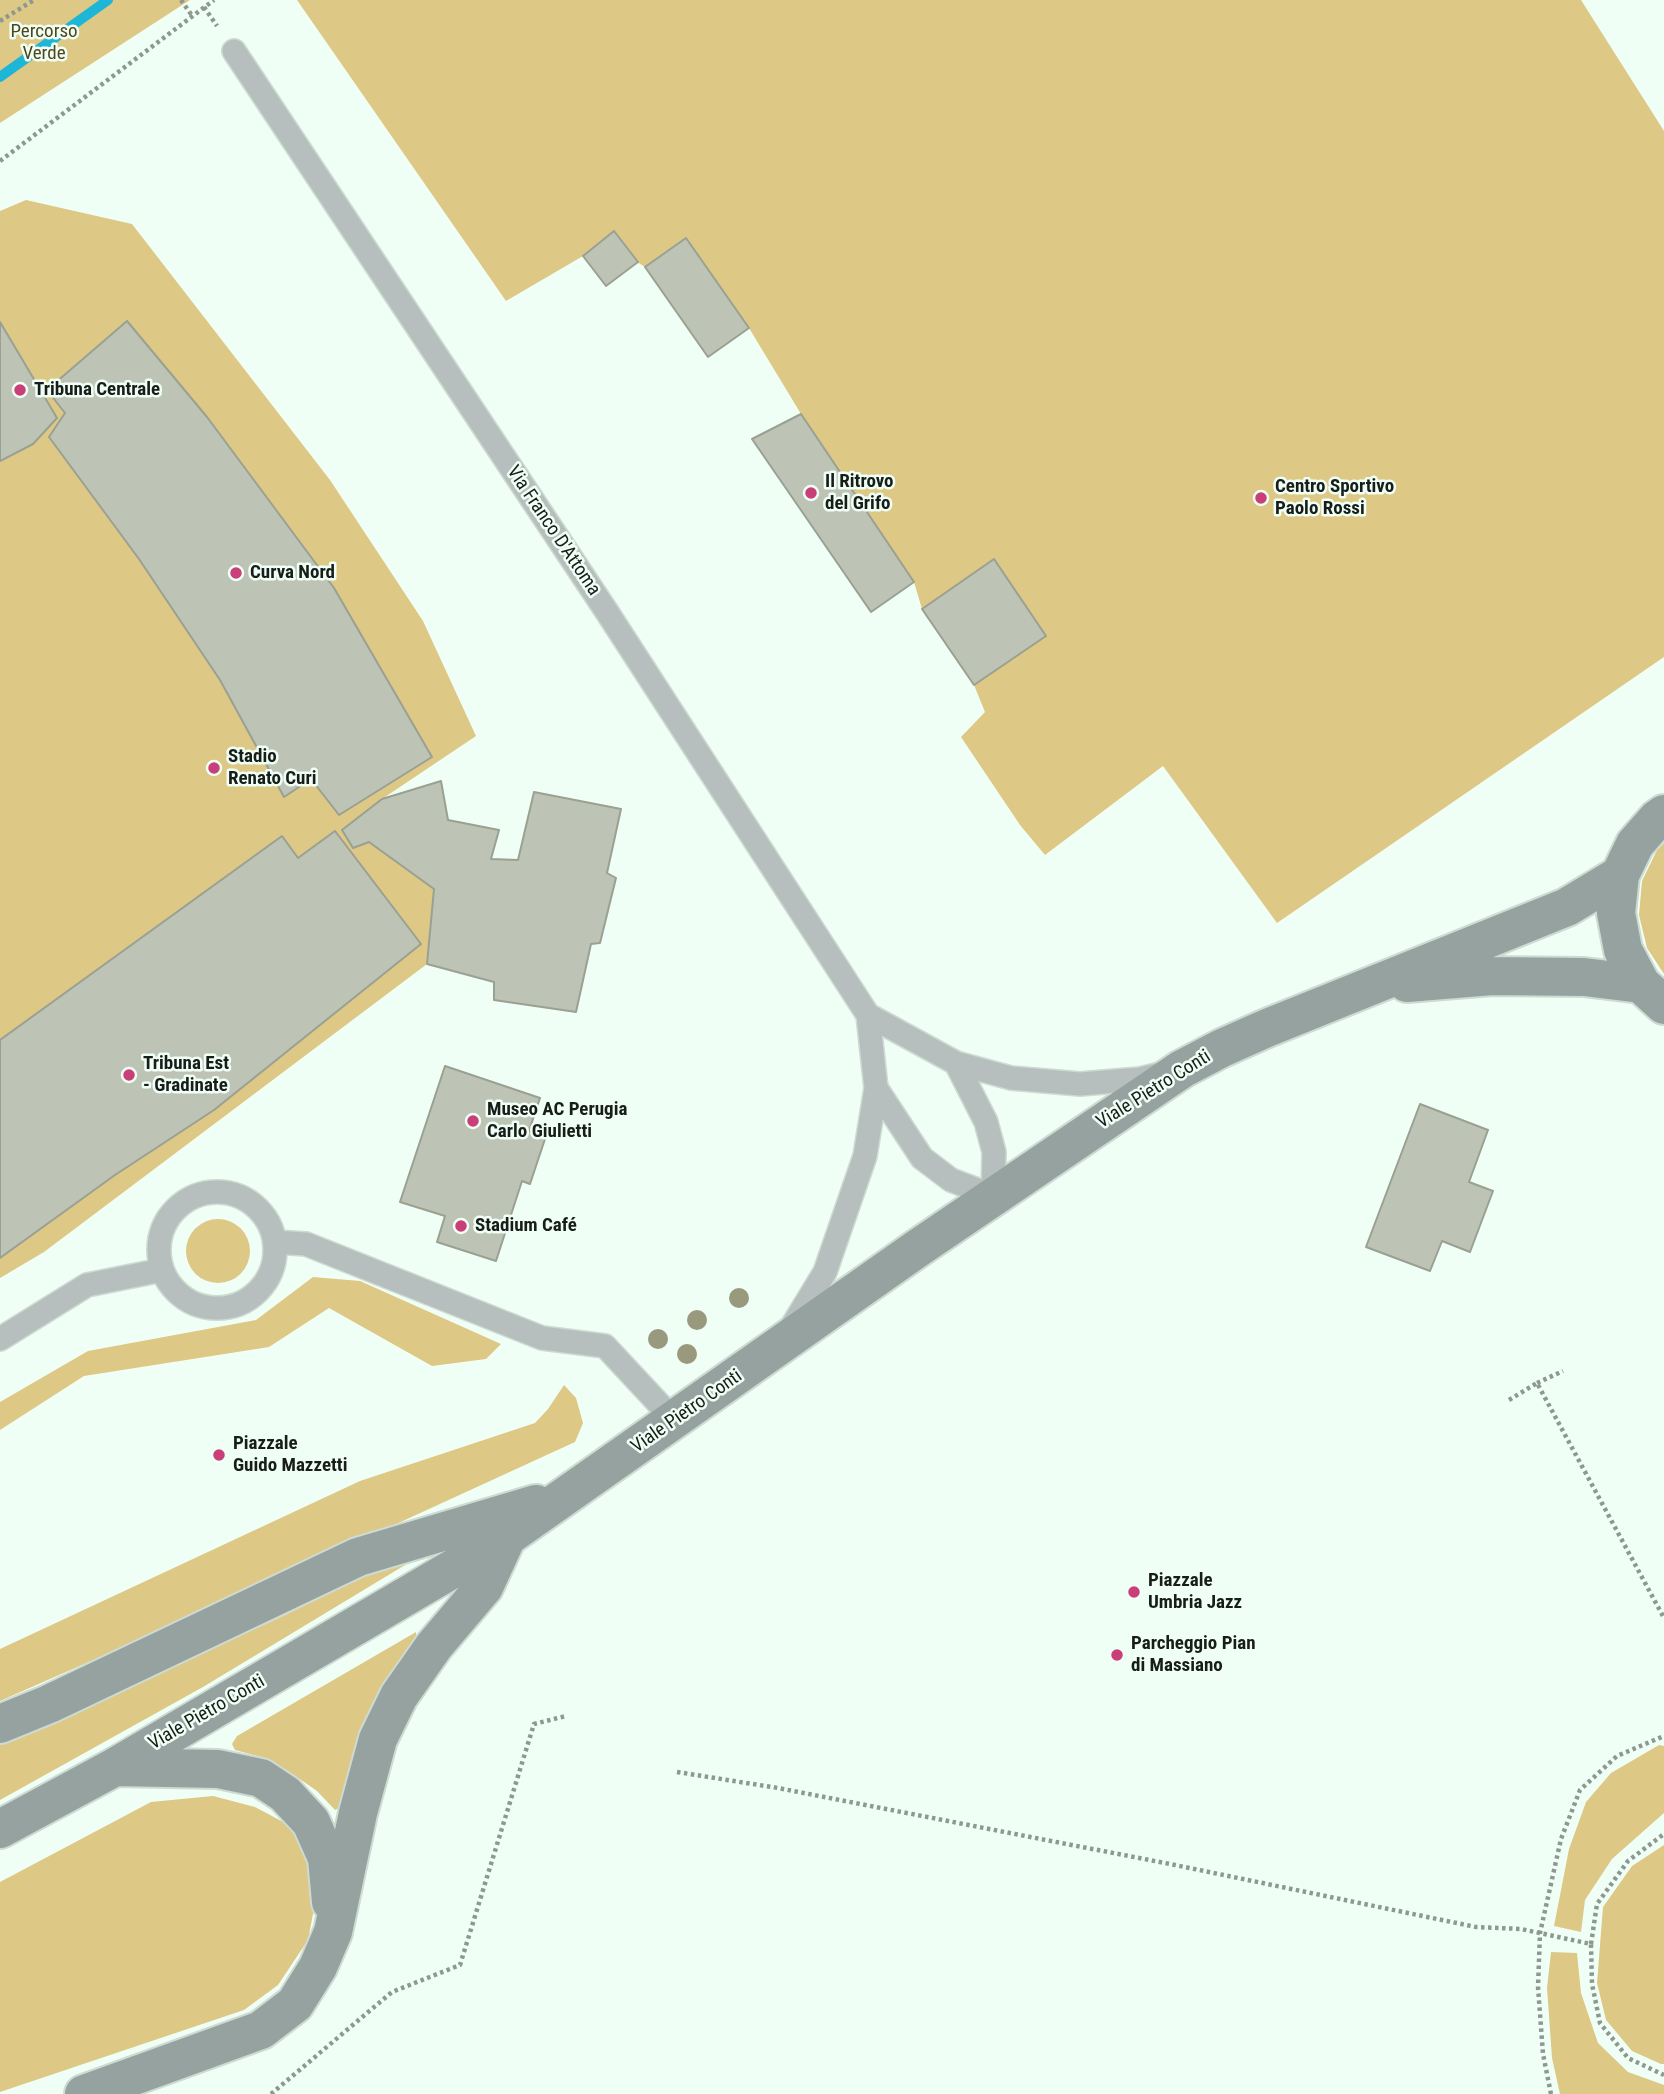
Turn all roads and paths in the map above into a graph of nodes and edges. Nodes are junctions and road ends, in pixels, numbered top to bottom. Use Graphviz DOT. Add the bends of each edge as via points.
graph roads {
  1 [pos="34,0"];
  2 [pos="181,0"];
  3 [pos="214,0"];
  4 [pos="193,17"];
  5 [pos="0,21"];
  6 [pos="234,51"];
  7 [pos="0,161"];
  8 [pos="1664,814"];
  9 [pos="1620,875"];
  10 [pos="1366,986"];
  11 [pos="1652,994"];
  12 [pos="868,1015"];
  13 [pos="956,1063"];
  14 [pos="1182,1069"];
  15 [pos="876,1088"];
  16 [pos="993,1196"];
  17 [pos="275,1242"];
  18 [pos="162,1270"];
  19 [pos="0,1339"];
  20 [pos="780,1346"];
  21 [pos="1563,1371"];
  22 [pos="1538,1383"];
  23 [pos="1509,1400"];
  24 [pos="674,1420"];
  25 [pos="568,1494"];
  26 [pos="506,1537"];
  27 [pos="1664,1618"];
  28 [pos="566,1717"];
  29 [pos="0,1724"];
  30 [pos="1664,1736"];
  31 [pos="115,1767"];
  32 [pos="677,1772"];
  33 [pos="0,1829"];
  34 [pos="1664,1834"];
  35 [pos="333,1932"];
  36 [pos="1540,1933"];
  37 [pos="1591,1944"];
  38 [pos="1664,2075"];
  39 [pos="85,2094"];
  40 [pos="271,2094"];
  41 [pos="1551,2094"];
  1 -- 5 [label="path"];
  2 -- 4 [label="path"];
  3 -- 4 [label="path"];
  4 -- 7 [label="path"];
  6 -- 12 [label="lane, Via Franco D'Attoma"];
  8 -- 9 [label="street, Viale Pietro Conti" via="1635,844"];
  9 -- 10 [label="street, Viale Pietro Conti" via="1567,907"];
  9 -- 11 [label="street, Viale Pietro Conti" via="1616,913 1623,950"];
  10 -- 11 [label="street, Viale Pietro Conti" via="1492,976 1584,977"];
  10 -- 14 [label="street, Viale Pietro Conti"];
  12 -- 13 [label="lane, Via Franco D'Attoma"];
  12 -- 15 [label="lane, Via Franco D'Attoma"];
  13 -- 14 [label="lane, Via Franco D'Attoma" via="1011,1078 1080,1084 1140,1079"];
  13 -- 16 [label="lane" via="986,1122 994,1152"];
  14 -- 16 [label="street, Viale Pietro Conti"];
  15 -- 16 [label="lane, Via Franco D'Attoma" via="922,1158 951,1180"];
  15 -- 20 [label="lane, Via Franco D'Attoma" via="865,1156 825,1272"];
  16 -- 20 [label="street, Viale Pietro Conti"];
  17 -- 18 [label="lane" via="275,1261 268,1279 240,1304 203,1307 185,1300"];
  17 -- 18 [label="lane" via="257,1207 241,1196 203,1192 184,1201 161,1231 158,1251"];
  17 -- 24 [label="lane" via="306,1244 542,1338 605,1346"];
  18 -- 19 [label="lane" via="86,1285"];
  20 -- 24 [label="street, Viale Pietro Conti"];
  21 -- 22 [label="path"];
  22 -- 23 [label="path"];
  22 -- 27 [label="path"];
  24 -- 25 [label="street, Viale Pietro Conti"];
  25 -- 26 [label="street, Viale Pietro Conti"];
  25 -- 29 [label="street" via="358,1557"];
  26 -- 31 [label="street, Viale Pietro Conti"];
  26 -- 35 [label="street" via="484,1587 399,1696 378,1740"];
  28 -- 40 [label="path" via="534,1724 460,1965 392,1992"];
  30 -- 36 [label="path" via="1616,1756 1580,1790 1561,1839"];
  31 -- 33 [label="street, Viale Pietro Conti"];
  31 -- 35 [label="street" via="218,1769 261,1778 285,1794 311,1822 327,1858"];
  32 -- 36 [label="path" via="1175,1865 1476,1927"];
  34 -- 37 [label="path" via="1628,1861 1597,1904"];
  35 -- 39 [label="street" via="295,2004 261,2030"];
  36 -- 37 [label="path"];
  36 -- 41 [label="path" via="1538,1987"];
  37 -- 38 [label="path" via="1592,1984 1600,2023 1628,2058"];
}
